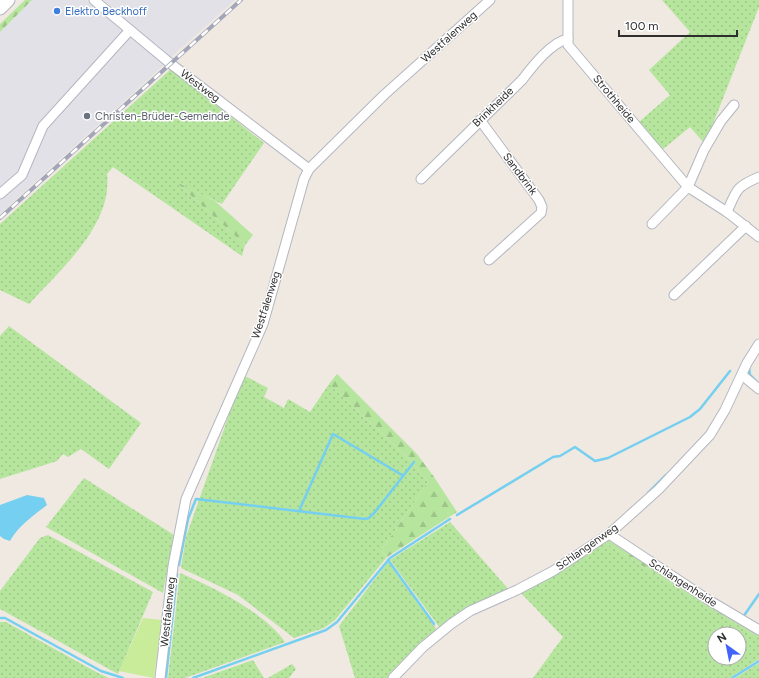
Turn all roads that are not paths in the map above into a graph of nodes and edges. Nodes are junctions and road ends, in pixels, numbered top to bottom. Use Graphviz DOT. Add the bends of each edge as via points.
graph roads {
  1 [pos="8,0"];
  2 [pos="94,0"];
  3 [pos="490,0"];
  4 [pos="568,0"];
  5 [pos="0,8"];
  6 [pos="130,30"];
  7 [pos="568,39"];
  8 [pos="734,105"];
  9 [pos="480,120"];
  10 [pos="309,169"];
  11 [pos="759,177"];
  12 [pos="421,179"];
  13 [pos="688,187"];
  14 [pos="0,194"];
  15 [pos="728,212"];
  16 [pos="652,224"];
  17 [pos="746,226"];
  18 [pos="759,237"];
  19 [pos="489,260"];
  20 [pos="674,295"];
  21 [pos="759,344"];
  22 [pos="742,374"];
  23 [pos="759,389"];
  24 [pos="609,534"];
  25 [pos="759,630"];
  26 [pos="160,678"];
  27 [pos="393,678"];
  1 -- 5 [label="main road"];
  2 -- 6 [label="street, Westweg"];
  3 -- 10 [label="street, Westfalenweg" via="384,95"];
  4 -- 7 [label="street, Strothheide"];
  6 -- 10 [label="street, Westweg"];
  6 -- 14 [label="street" via="43,126 22,175"];
  7 -- 9 [label="street, Brinkheide" via="560,40"];
  7 -- 13 [label="street, Strothheide" via="568,45"];
  8 -- 13 [label="street" via="704,150"];
  9 -- 12 [label="street, Brinkheide"];
  9 -- 19 [label="street, Sandbrink" via="542,207 541,213"];
  10 -- 26 [label="street, Westfalenweg" via="263,324 186,499 173,566"];
  11 -- 15 [label="street" via="737,189"];
  13 -- 15 [label="street, Strothheide"];
  13 -- 16 [label="street"];
  15 -- 17 [label="street, Strothheide"];
  17 -- 18 [label="street, Strothheide"];
  17 -- 20 [label="street"];
  21 -- 22 [label="street, Schlangenweg"];
  22 -- 23 [label="street"];
  22 -- 24 [label="street, Schlangenweg" via="710,435 659,488"];
  24 -- 25 [label="street, Schlangenheide"];
  24 -- 27 [label="street, Schlangenweg" via="553,571 470,611 423,647"];
}
